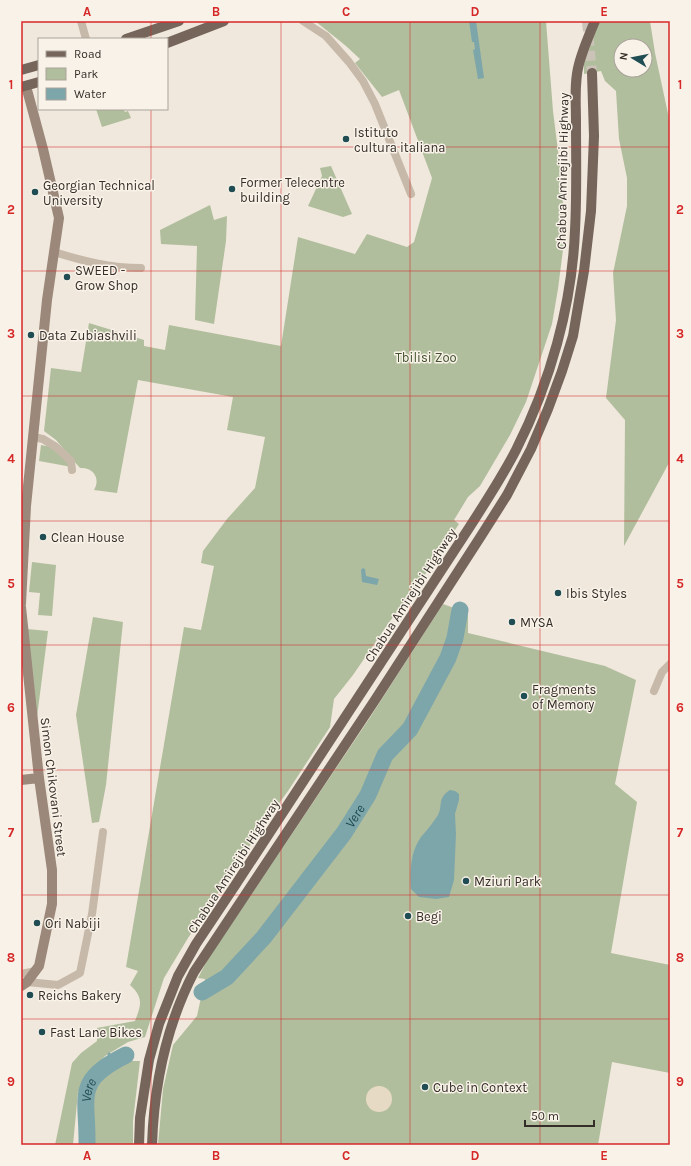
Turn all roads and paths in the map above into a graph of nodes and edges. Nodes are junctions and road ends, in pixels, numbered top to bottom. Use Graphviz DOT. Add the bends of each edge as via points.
graph roads {
  1 [pos="81,21"];
  2 [pos="179,21"];
  3 [pos="224,21"];
  4 [pos="303,21"];
  5 [pos="595,21"];
  6 [pos="86,38"];
  7 [pos="129,38"];
  8 [pos="168,43"];
  9 [pos="38,65"];
  10 [pos="21,70"];
  11 [pos="592,73"];
  12 [pos="38,82"];
  13 [pos="24,86"];
  14 [pos="411,194"];
  15 [pos="54,252"];
  16 [pos="141,268"];
  17 [pos="33,437"];
  18 [pos="72,470"];
  19 [pos="23,507"];
  20 [pos="21,606"];
  21 [pos="670,664"];
  22 [pos="654,691"];
  23 [pos="39,778"];
  24 [pos="21,780"];
  25 [pos="103,832"];
  26 [pos="23,981"];
  27 [pos="139,1145"];
  28 [pos="152,1145"];
  1 -- 6 [label="street"];
  2 -- 7 [label="main road"];
  3 -- 8 [label="main road"];
  4 -- 14 [label="street" via="326,36 350,62 363,81 375,104"];
  5 -- 27 [label="main road, Chabua Amirejibi Highway" via="579,64 576,83 577,182 571,275 551,365 532,415 501,478 196,944 178,976 163,1011 149,1060 140,1118"];
  9 -- 10 [label="main road"];
  11 -- 28 [label="main road, Chabua Amirejibi Highway" via="594,136 591,211 584,271 572,336 546,416 507,495 371,706 203,957 188,984 174,1016 164,1051 156,1090"];
  12 -- 13 [label="main road"];
  13 -- 15 [label="street, Simon Chikovani Street" via="59,218"];
  15 -- 16 [label="street" via="103,265"];
  15 -- 17 [label="street, Simon Chikovani Street"];
  17 -- 18 [label="street" via="43,439 56,447 71,462"];
  17 -- 19 [label="street, Simon Chikovani Street"];
  19 -- 20 [label="street, Simon Chikovani Street"];
  20 -- 23 [label="street, Simon Chikovani Street"];
  21 -- 22 [label="street" via="662,672"];
  23 -- 24 [label="street"];
  23 -- 26 [label="street, Simon Chikovani Street" via="52,870 52,904 39,966"];
  25 -- 26 [label="street" via="92,914 80,972 58,985"];
}
